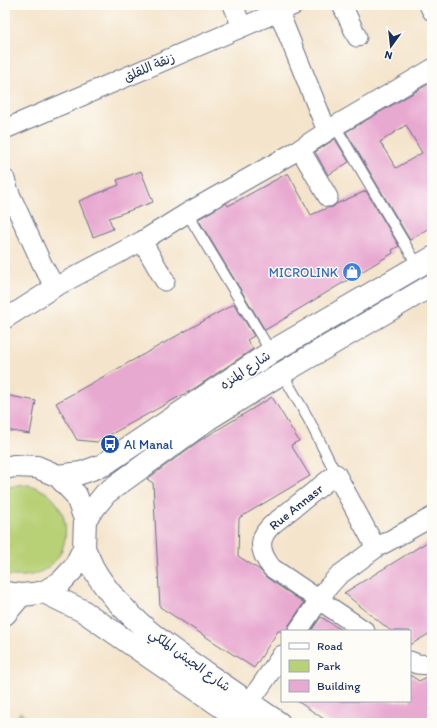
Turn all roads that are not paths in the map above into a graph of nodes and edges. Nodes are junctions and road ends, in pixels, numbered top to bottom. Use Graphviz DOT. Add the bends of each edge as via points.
graph roads {
  1 [pos="233,5"];
  2 [pos="342,5"];
  3 [pos="429,5"];
  4 [pos="283,7"];
  5 [pos="432,11"];
  6 [pos="242,27"];
  7 [pos="356,37"];
  8 [pos="432,70"];
  9 [pos="5,129"];
  10 [pos="331,129"];
  11 [pos="300,149"];
  12 [pos="6,188"];
  13 [pos="328,197"];
  14 [pos="187,213"];
  15 [pos="142,241"];
  16 [pos="427,268"];
  17 [pos="165,281"];
  18 [pos="432,285"];
  19 [pos="55,287"];
  20 [pos="5,319"];
  21 [pos="271,352"];
  22 [pos="282,373"];
  23 [pos="5,468"];
  24 [pos="336,474"];
  25 [pos="58,476"];
  26 [pos="432,517"];
  27 [pos="85,519"];
  28 [pos="84,548"];
  29 [pos="376,548"];
  30 [pos="44,592"];
  31 [pos="13,594"];
  32 [pos="319,600"];
  33 [pos="5,614"];
  34 [pos="299,630"];
  35 [pos="364,630"];
  36 [pos="281,657"];
  37 [pos="411,661"];
  38 [pos="432,665"];
  39 [pos="247,713"];
  40 [pos="279,723"];
  1 -- 6 [label="street"];
  2 -- 7 [label="street"];
  3 -- 5 [label="street"];
  4 -- 6 [label="street, زنقة اللقلق"];
  4 -- 10 [label="street"];
  6 -- 9 [label="street, زنقة اللقلق"];
  8 -- 10 [label="street"];
  10 -- 11 [label="street"];
  10 -- 16 [label="lane"];
  11 -- 13 [label="street"];
  11 -- 14 [label="street"];
  12 -- 19 [label="street"];
  14 -- 15 [label="street"];
  14 -- 21 [label="lane"];
  15 -- 17 [label="street"];
  15 -- 19 [label="street"];
  16 -- 21 [label="street, شارع المنزه"];
  18 -- 22 [label="street, شارع المنزه"];
  19 -- 20 [label="street"];
  21 -- 25 [label="street, شارع المنزه" via="103,465 81,474"];
  22 -- 24 [label="lane"];
  22 -- 27 [label="street, شارع المنزه" via="208,420 106,493"];
  23 -- 25 [label="street" via="37,467"];
  24 -- 29 [label="street, Rue Annasr"];
  24 -- 32 [label="street, Rue Annasr" via="268,529 262,541 264,555 272,568"];
  25 -- 27 [label="street" via="76,495"];
  26 -- 29 [label="street"];
  27 -- 28 [label="street"];
  28 -- 30 [label="street" via="75,567 61,582"];
  28 -- 39 [label="street, شارع الجيش الملكي" via="93,568 121,604 143,626"];
  29 -- 32 [label="street" via="332,582"];
  30 -- 31 [label="street"];
  30 -- 39 [label="street, شارع الجيش الملكي" via="83,611"];
  31 -- 33 [label="street"];
  32 -- 34 [label="street"];
  32 -- 35 [label="street, Rue Annasr"];
  36 -- 39 [label="street"];
  37 -- 38 [label="street"];
  39 -- 40 [label="street, شارع الجيش الملكي"];
}
